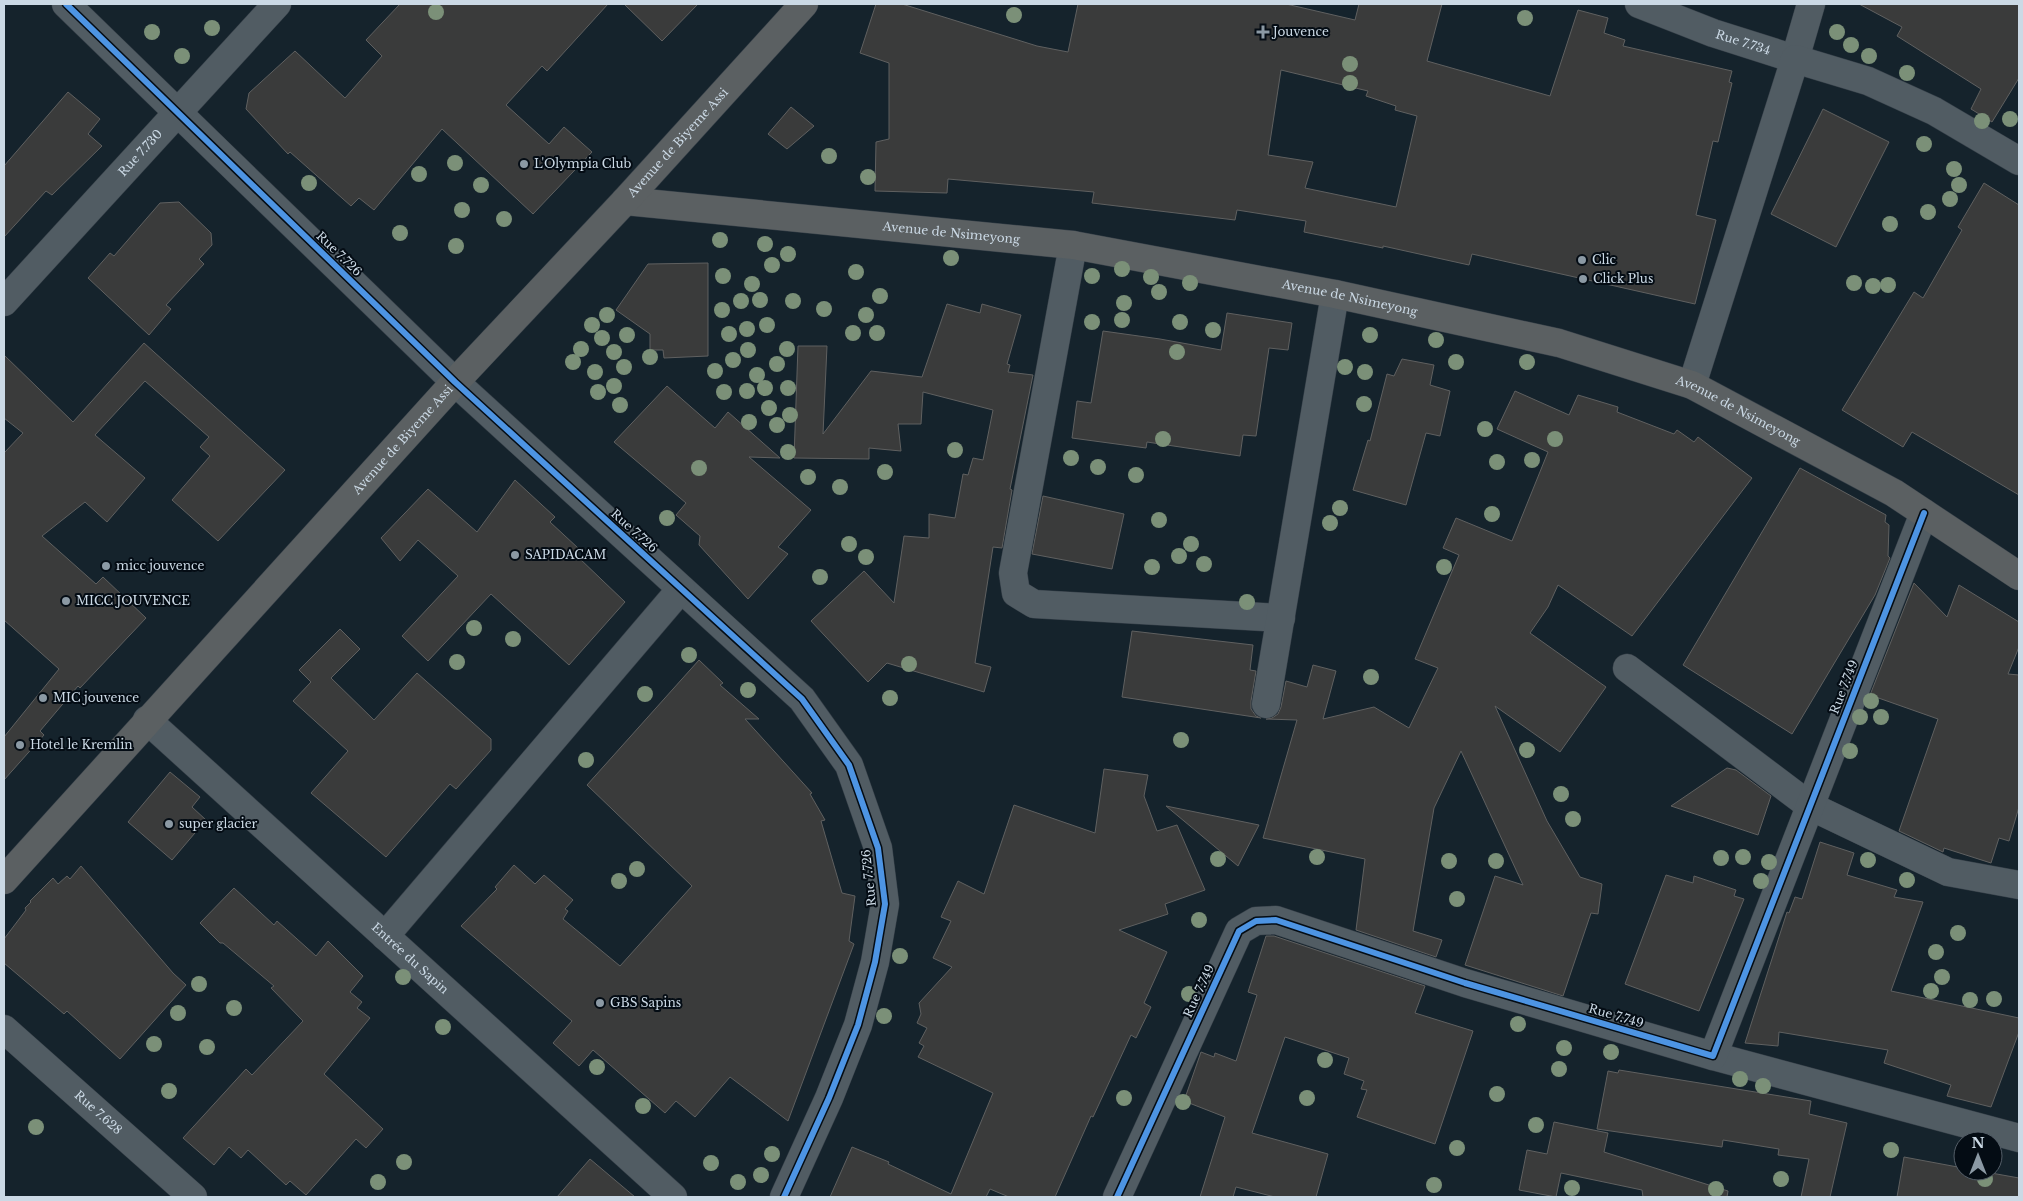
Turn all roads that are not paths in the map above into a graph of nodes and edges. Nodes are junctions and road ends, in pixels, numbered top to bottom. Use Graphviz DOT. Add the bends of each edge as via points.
graph roads {
  1 [pos="66,4"];
  2 [pos="277,4"];
  3 [pos="804,4"];
  4 [pos="1639,4"];
  5 [pos="1811,4"];
  6 [pos="1795,59"];
  7 [pos="178,112"];
  8 [pos="2019,161"];
  9 [pos="625,201"];
  10 [pos="1073,245"];
  11 [pos="1335,294"];
  12 [pos="4,302"];
  13 [pos="455,382"];
  14 [pos="1692,385"];
  15 [pos="1924,513"];
  16 [pos="2019,576"];
  17 [pos="681,590"];
  18 [pos="1281,618"];
  19 [pos="1627,668"];
  20 [pos="1266,704"];
  21 [pos="148,720"];
  22 [pos="1810,806"];
  23 [pos="4,880"];
  24 [pos="2019,885"];
  25 [pos="385,936"];
  26 [pos="4,1029"];
  27 [pos="1713,1056"];
  28 [pos="2019,1138"];
  29 [pos="192,1197"];
  30 [pos="673,1197"];
  31 [pos="784,1197"];
  32 [pos="1117,1197"];
  1 -- 7 [label="street, Rue 7.726"];
  2 -- 7 [label="street, Rue 7.730"];
  3 -- 9 [label="main road, Avenue de Biyeme Assi"];
  4 -- 6 [label="street, Rue 7.734" via="1713,33"];
  5 -- 6 [label="street"];
  6 -- 8 [label="street, Rue 7.734" via="1876,84 1934,111"];
  6 -- 14 [label="street"];
  7 -- 12 [label="street, Rue 7.730"];
  7 -- 13 [label="street, Rue 7.726"];
  9 -- 10 [label="main road, Avenue de Nsimeyong"];
  9 -- 13 [label="main road, Avenue de Biyeme Assi"];
  10 -- 11 [label="main road, Avenue de Nsimeyong"];
  10 -- 18 [label="street" via="1013,573 1016,593 1034,604"];
  11 -- 14 [label="main road, Avenue de Nsimeyong" via="1559,342"];
  11 -- 18 [label="street"];
  13 -- 17 [label="street, Rue 7.726"];
  13 -- 21 [label="main road, Avenue de Biyeme Assi"];
  14 -- 15 [label="main road, Avenue de Nsimeyong" via="1894,493"];
  15 -- 16 [label="main road, Avenue de Nsimeyong"];
  15 -- 22 [label="street, Rue 7.749"];
  17 -- 25 [label="street"];
  17 -- 31 [label="street, Rue 7.726" via="802,699 849,765 878,848 885,904 875,962 858,1025"];
  18 -- 20 [label="street"];
  19 -- 22 [label="street"];
  21 -- 23 [label="main road, Avenue de Biyeme Assi"];
  21 -- 25 [label="street, Entrée du Sapin"];
  22 -- 24 [label="street" via="1948,872"];
  22 -- 27 [label="street, Rue 7.749"];
  25 -- 30 [label="street, Entrée du Sapin"];
  26 -- 29 [label="street, Rue 7.628"];
  27 -- 28 [label="street"];
  27 -- 32 [label="street, Rue 7.749" via="1464,983 1276,920 1256,921 1239,931"];
}
